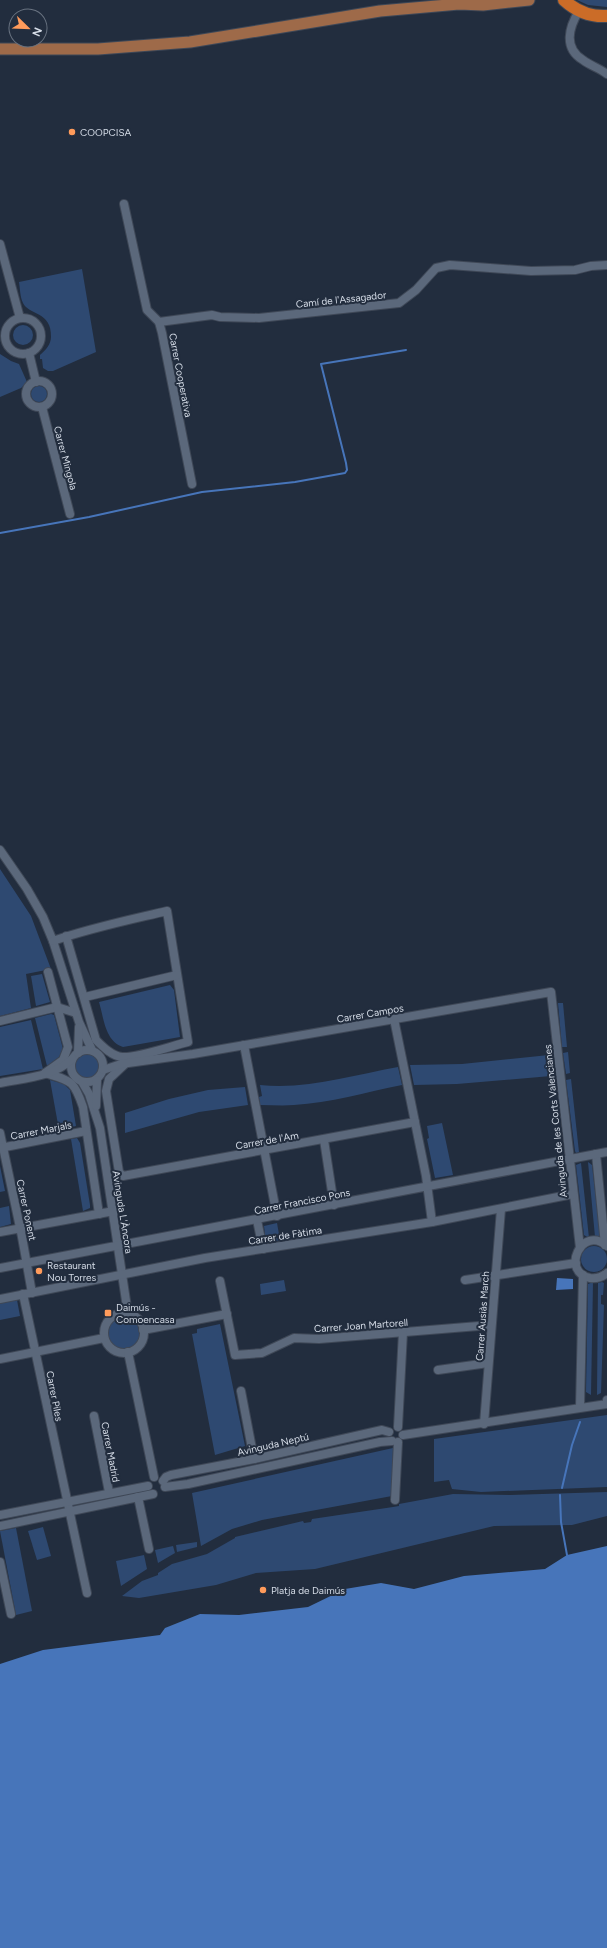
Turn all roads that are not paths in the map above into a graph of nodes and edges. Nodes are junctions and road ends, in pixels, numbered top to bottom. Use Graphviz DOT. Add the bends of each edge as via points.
graph roads {
  1 [pos="477,0"];
  2 [pos="529,0"];
  3 [pos="564,0"];
  4 [pos="459,4"];
  5 [pos="579,11"];
  6 [pos="605,19"];
  7 [pos="0,49"];
  8 [pos="98,49"];
  9 [pos="0,57"];
  10 [pos="607,74"];
  11 [pos="124,204"];
  12 [pos="0,244"];
  13 [pos="607,265"];
  14 [pos="20,318"];
  15 [pos="159,322"];
  16 [pos="29,353"];
  17 [pos="36,382"];
  18 [pos="42,407"];
  19 [pos="192,484"];
  20 [pos="70,514"];
  21 [pos="0,850"];
  22 [pos="66,936"];
  23 [pos="54,940"];
  24 [pos="48,972"];
  25 [pos="177,975"];
  26 [pos="551,992"];
  27 [pos="85,997"];
  28 [pos="58,1007"];
  29 [pos="76,1013"];
  30 [pos="394,1019"];
  31 [pos="0,1021"];
  32 [pos="79,1022"];
  33 [pos="244,1045"];
  34 [pos="92,1050"];
  35 [pos="146,1053"];
  36 [pos="193,1054"];
  37 [pos="75,1056"];
  38 [pos="102,1059"];
  39 [pos="123,1060"];
  40 [pos="103,1070"];
  41 [pos="45,1073"];
  42 [pos="74,1076"];
  43 [pos="97,1080"];
  44 [pos="0,1082"];
  45 [pos="82,1082"];
  46 [pos="96,1113"];
  47 [pos="415,1122"];
  48 [pos="86,1131"];
  49 [pos="0,1132"];
  50 [pos="324,1140"];
  51 [pos="2,1147"];
  52 [pos="264,1150"];
  53 [pos="607,1152"];
  54 [pos="596,1154"];
  55 [pos="570,1160"];
  56 [pos="428,1188"];
  57 [pos="573,1194"];
  58 [pos="334,1205"];
  59 [pos="501,1209"];
  60 [pos="114,1211"];
  61 [pos="99,1214"];
  62 [pos="277,1216"];
  63 [pos="257,1220"];
  64 [pos="432,1222"];
  65 [pos="20,1228"];
  66 [pos="0,1232"];
  67 [pos="119,1244"];
  68 [pos="606,1245"];
  69 [pos="580,1248"];
  70 [pos="262,1249"];
  71 [pos="26,1263"];
  72 [pos="576,1263"];
  73 [pos="0,1268"];
  74 [pos="607,1273"];
  75 [pos="123,1275"];
  76 [pos="495,1275"];
  77 [pos="583,1275"];
  78 [pos="465,1280"];
  79 [pos="220,1281"];
  80 [pos="32,1293"];
  81 [pos="23,1294"];
  82 [pos="0,1299"];
  83 [pos="128,1314"];
  84 [pos="226,1314"];
  85 [pos="491,1325"];
  86 [pos="143,1330"];
  87 [pos="403,1332"];
  88 [pos="104,1338"];
  89 [pos="36,1352"];
  90 [pos="128,1352"];
  91 [pos="0,1359"];
  92 [pos="488,1363"];
  93 [pos="438,1370"];
  94 [pos="241,1391"];
  95 [pos="607,1400"];
  96 [pos="607,1404"];
  97 [pos="580,1407"];
  98 [pos="94,1416"];
  99 [pos="484,1424"];
  100 [pos="398,1427"];
  101 [pos="389,1432"];
  102 [pos="403,1435"];
  103 [pos="395,1442"];
  104 [pos="254,1459"];
  105 [pos="154,1478"];
  106 [pos="164,1484"];
  107 [pos="148,1486"];
  108 [pos="109,1492"];
  109 [pos="153,1494"];
  110 [pos="138,1497"];
  111 [pos="395,1500"];
  112 [pos="67,1501"];
  113 [pos="69,1512"];
  114 [pos="0,1515"];
  115 [pos="0,1526"];
  116 [pos="149,1549"];
  117 [pos="0,1562"];
  118 [pos="87,1593"];
  119 [pos="11,1614"];
  1 -- 4 [label="main road"];
  2 -- 4 [label="main road" via="483,5"];
  3 -- 5 [label="highway"];
  4 -- 8 [label="main road" via="380,12 190,42"];
  5 -- 6 [label="highway"];
  5 -- 10 [label="street" via="569,32 572,49 581,60"];
  7 -- 8 [label="main road"];
  8 -- 9 [label="main road" via="90,52"];
  11 -- 15 [label="street, Carrer Cooperativa" via="147,310"];
  12 -- 14 [label="street"];
  13 -- 15 [label="street, Camí de l'Assagador" via="575,270 531,271 450,265 436,268 416,290 399,303 259,318 220,317 212,314"];
  14 -- 16 [label="street" via="32,320 40,328 41,340"];
  14 -- 16 [label="street" via="9,324 6,329 6,340 13,350 23,354"];
  15 -- 19 [label="street, Carrer Cooperativa"];
  16 -- 17 [label="street"];
  17 -- 18 [label="street" via="28,388 27,398 31,405"];
  17 -- 18 [label="street" via="47,384 52,392 49,403"];
  18 -- 20 [label="street, Carrer Mingola"];
  21 -- 23 [label="street" via="27,889"];
  22 -- 23 [label="street"];
  22 -- 25 [label="street" via="167,911"];
  22 -- 27 [label="street"];
  23 -- 29 [label="street"];
  24 -- 28 [label="street"];
  25 -- 27 [label="street"];
  25 -- 35 [label="street" via="188,1042"];
  26 -- 30 [label="street, Carrer Campos"];
  26 -- 55 [label="street, Avinguda de les Corts Valencianes"];
  27 -- 39 [label="street" via="96,1040 104,1049"];
  28 -- 29 [label="street"];
  28 -- 31 [label="street"];
  28 -- 41 [label="street" via="68,1047 63,1060"];
  29 -- 32 [label="street"];
  30 -- 33 [label="street, Carrer Campos"];
  30 -- 47 [label="street"];
  32 -- 34 [label="street"];
  32 -- 37 [label="street"];
  33 -- 36 [label="street, Carrer Campos"];
  33 -- 52 [label="street"];
  34 -- 37 [label="street" via="82,1050"];
  34 -- 38 [label="street"];
  35 -- 36 [label="street" via="184,1051"];
  35 -- 39 [label="street"];
  36 -- 39 [label="street, Carrer Campos"];
  37 -- 41 [label="street" via="64,1067"];
  37 -- 42 [label="street" via="71,1067"];
  38 -- 39 [label="street"];
  38 -- 40 [label="street"];
  39 -- 40 [label="street"];
  39 -- 52 [label="street, Carrer de l'Am" via="109,1079 106,1091 119,1172 123,1176"];
  40 -- 43 [label="street"];
  41 -- 42 [label="street"];
  41 -- 44 [label="street"];
  41 -- 48 [label="street" via="74,1084 83,1107"];
  42 -- 45 [label="street"];
  43 -- 45 [label="street"];
  43 -- 46 [label="street, Avinguda L'Àncora"];
  45 -- 46 [label="street, Avinguda L'Àncora"];
  46 -- 60 [label="street, Avinguda L'Àncora"];
  47 -- 50 [label="street, Carrer de l'Am"];
  47 -- 56 [label="street"];
  48 -- 51 [label="street, Carrer Marjals"];
  48 -- 61 [label="street"];
  49 -- 51 [label="street, Carrer Ponent"];
  50 -- 52 [label="street, Carrer de l'Am"];
  50 -- 58 [label="street"];
  51 -- 65 [label="street, Carrer Ponent"];
  52 -- 62 [label="street"];
  53 -- 54 [label="street, Carrer Francisco Pons"];
  54 -- 55 [label="street, Carrer Francisco Pons"];
  54 -- 68 [label="street"];
  55 -- 56 [label="street, Carrer Francisco Pons" via="434,1184"];
  55 -- 57 [label="street, Avinguda de les Corts Valencianes"];
  56 -- 58 [label="street, Carrer Francisco Pons"];
  56 -- 64 [label="street"];
  57 -- 59 [label="street, Carrer de Fàtima"];
  57 -- 69 [label="street, Avinguda de les Corts Valencianes"];
  58 -- 62 [label="street, Carrer Francisco Pons"];
  59 -- 64 [label="street, Carrer de Fàtima"];
  59 -- 76 [label="street, Carrer Ausiàs March"];
  60 -- 61 [label="street"];
  60 -- 67 [label="street, Avinguda L'Àncora"];
  61 -- 65 [label="street"];
  62 -- 63 [label="street, Carrer Francisco Pons"];
  63 -- 67 [label="street, Carrer Francisco Pons"];
  63 -- 70 [label="street"];
  64 -- 70 [label="street, Carrer de Fàtima"];
  65 -- 66 [label="street"];
  65 -- 71 [label="street, Carrer Ponent"];
  67 -- 71 [label="street, Carrer Francisco Pons"];
  67 -- 75 [label="street, Avinguda L'Àncora"];
  68 -- 69 [label="street" via="594,1241"];
  69 -- 72 [label="street"];
  70 -- 75 [label="street, Carrer de Fàtima"];
  71 -- 73 [label="street, Carrer Francisco Pons"];
  71 -- 80 [label="street, Carrer Ponent"];
  72 -- 76 [label="street"];
  72 -- 77 [label="street"];
  74 -- 77 [label="street" via="596,1278"];
  75 -- 80 [label="street, Carrer de Fàtima"];
  75 -- 83 [label="street, Avinguda L'Àncora"];
  76 -- 78 [label="street"];
  76 -- 85 [label="street, Carrer Ausiàs March"];
  77 -- 97 [label="street"];
  79 -- 84 [label="street"];
  80 -- 81 [label="street, Carrer de Fàtima"];
  81 -- 82 [label="street, Carrer de Fàtima"];
  81 -- 89 [label="street, Carrer Piles"];
  83 -- 86 [label="street" via="138,1320"];
  83 -- 88 [label="street" via="121,1313 109,1319"];
  84 -- 86 [label="street"];
  84 -- 87 [label="street, Carrer Joan Martorell" via="235,1355 262,1353 294,1338 319,1339"];
  85 -- 87 [label="street, Carrer Joan Martorell"];
  85 -- 92 [label="street, Carrer Ausiàs March"];
  86 -- 90 [label="street" via="138,1347"];
  87 -- 100 [label="street"];
  88 -- 89 [label="street"];
  88 -- 90 [label="street" via="116,1351"];
  89 -- 91 [label="street"];
  89 -- 112 [label="street, Carrer Piles"];
  90 -- 105 [label="street"];
  92 -- 93 [label="street"];
  92 -- 99 [label="street, Carrer Ausiàs March"];
  94 -- 104 [label="street"];
  95 -- 96 [label="street"];
  96 -- 97 [label="street"];
  97 -- 99 [label="street"];
  98 -- 108 [label="street, Carrer Madrid"];
  99 -- 102 [label="street"];
  100 -- 101 [label="street"];
  100 -- 102 [label="street" via="403,1431"];
  101 -- 103 [label="street" via="389,1438"];
  101 -- 104 [label="street, Avinguda Neptú" via="382,1430"];
  102 -- 103 [label="street" via="402,1440"];
  103 -- 106 [label="street, Avinguda Neptú" via="380,1442 188,1484"];
  103 -- 111 [label="street"];
  104 -- 106 [label="street, Avinguda Neptú" via="171,1475"];
  105 -- 106 [label="street"];
  105 -- 107 [label="street"];
  106 -- 109 [label="street" via="160,1493"];
  107 -- 108 [label="street"];
  107 -- 109 [label="street"];
  108 -- 112 [label="street"];
  109 -- 110 [label="street"];
  110 -- 113 [label="street"];
  110 -- 116 [label="street"];
  112 -- 113 [label="street, Carrer Piles"];
  112 -- 114 [label="street"];
  113 -- 115 [label="street"];
  113 -- 118 [label="street, Carrer Piles"];
  117 -- 119 [label="street"];
}
